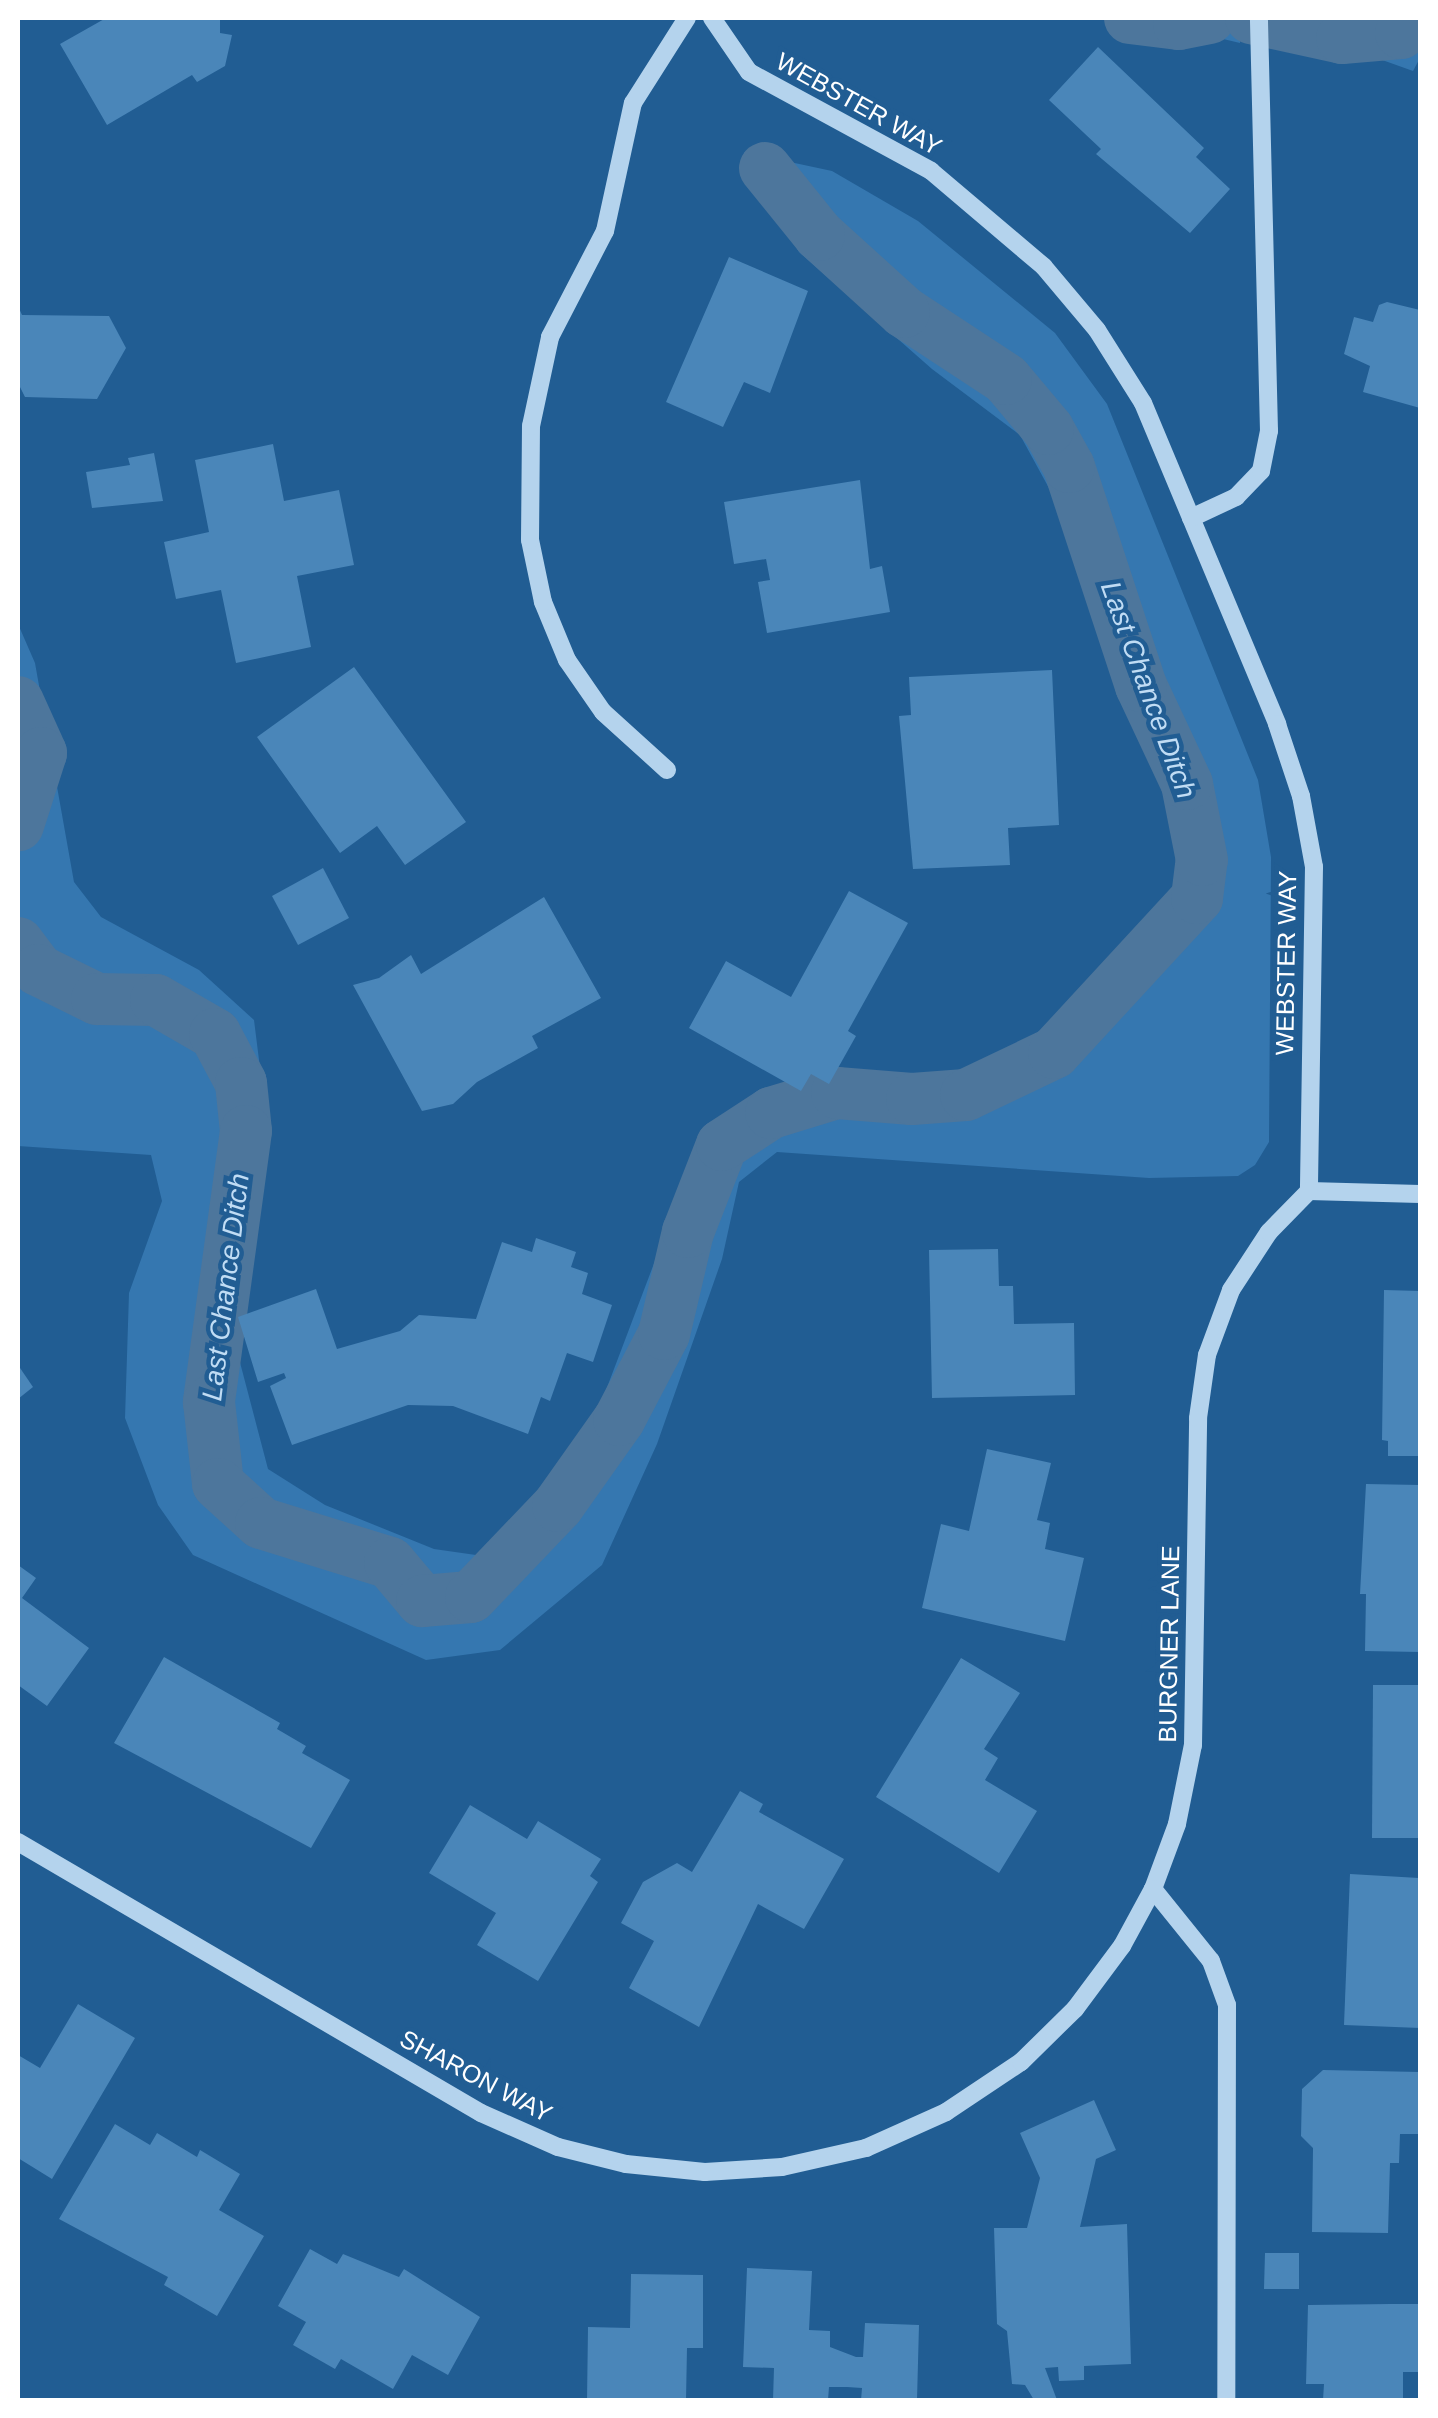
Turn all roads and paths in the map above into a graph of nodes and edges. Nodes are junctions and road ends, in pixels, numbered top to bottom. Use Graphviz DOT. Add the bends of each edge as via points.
graph roads {
  1 [pos="687,18"];
  2 [pos="712,18"];
  3 [pos="1259,18"];
  4 [pos="1191,518"];
  5 [pos="668,770"];
  6 [pos="1309,1191"];
  7 [pos="1420,1194"];
  8 [pos="18,1842"];
  9 [pos="1152,1889"];
  10 [pos="1226,2400"];
  1 -- 5 [label="street" via="632,103 605,230 550,337 530,426 530,540 543,602 567,660 603,712"];
  2 -- 4 [label="street, WEBSTER WAY" via="749,72 931,171 1044,267 1097,330 1142,403"];
  3 -- 4 [label="street" via="1270,431 1262,471 1236,497"];
  4 -- 6 [label="street, WEBSTER WAY" via="1278,724 1314,867"];
  6 -- 7 [label="street"];
  6 -- 9 [label="street, BURGNER LANE" via="1268,1232 1231,1290 1207,1355 1198,1418 1194,1744 1178,1824"];
  8 -- 9 [label="street, SHARON WAY" via="482,2113 592,2156 705,2172 782,2167 866,2148 946,2112 1020,2062 1074,2010 1122,1946"];
  9 -- 10 [label="street" via="1211,1961 1227,2004"];
}
